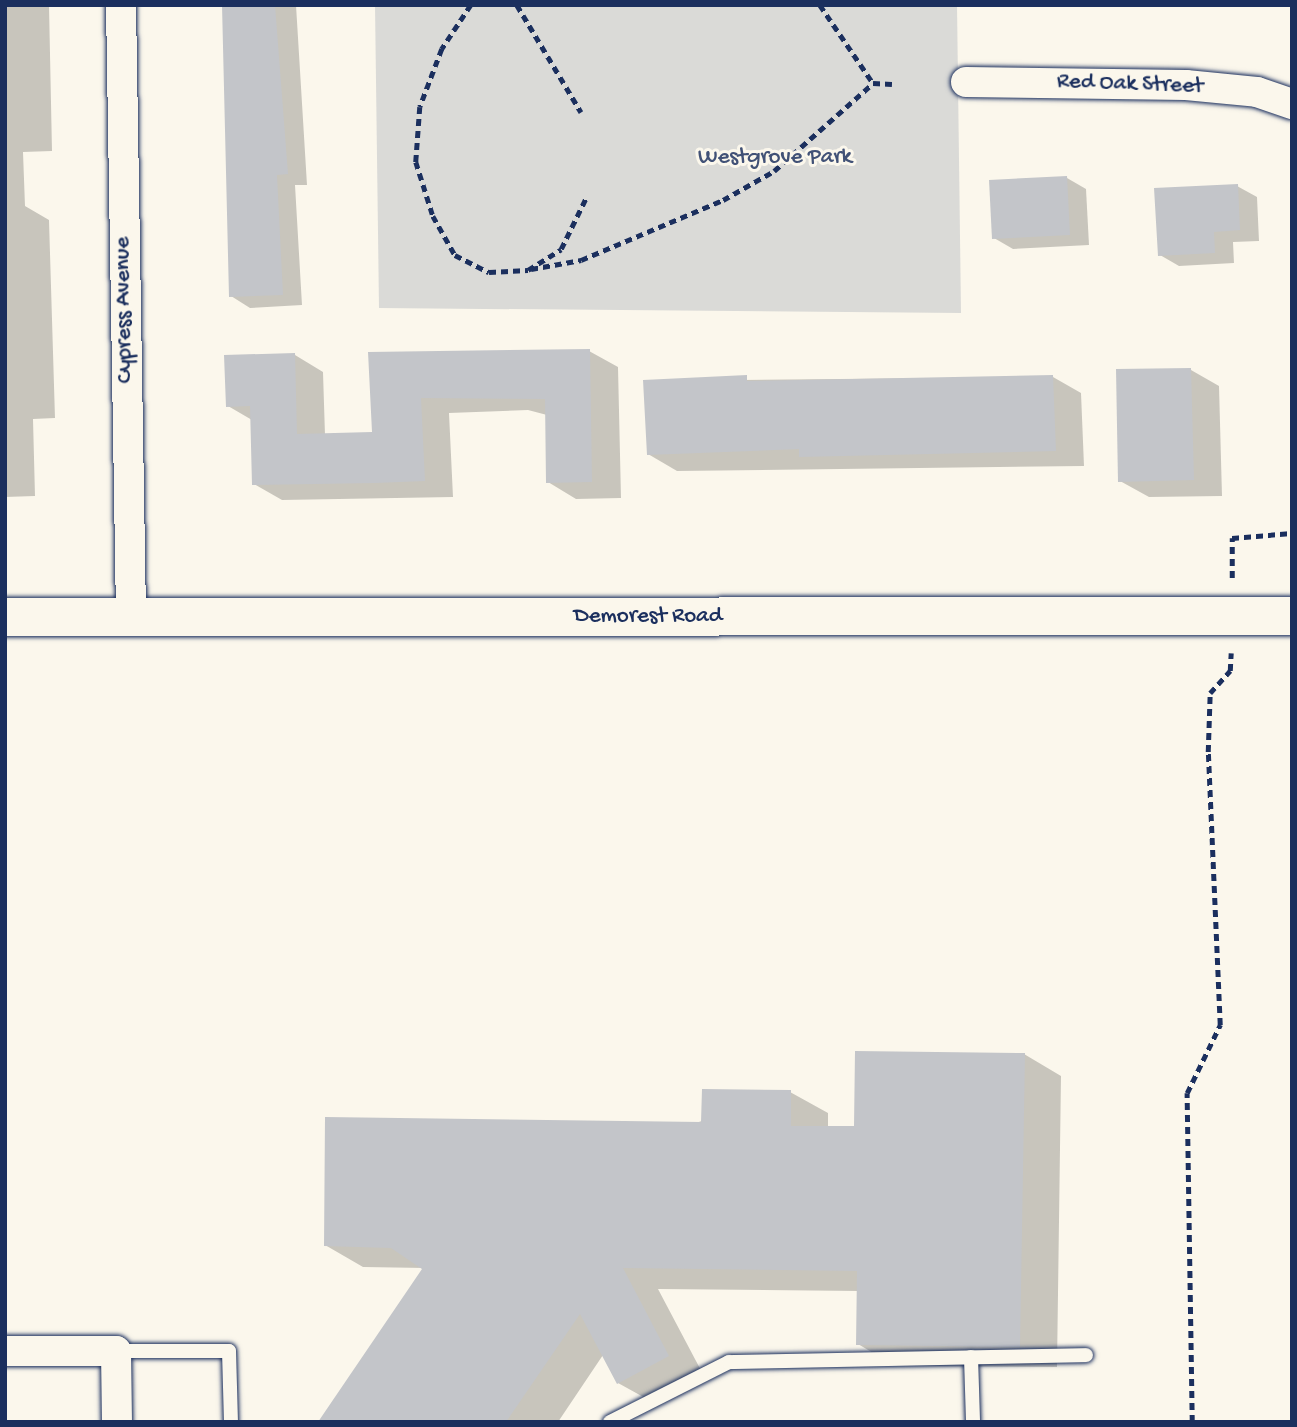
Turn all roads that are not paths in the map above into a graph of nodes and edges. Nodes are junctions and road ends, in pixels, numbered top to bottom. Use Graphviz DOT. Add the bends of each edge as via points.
graph roads {
  1 [pos="121,5"];
  2 [pos="966,82"];
  3 [pos="1292,104"];
  4 [pos="131,616"];
  5 [pos="1292,616"];
  6 [pos="5,617"];
  7 [pos="5,1351"];
  8 [pos="116,1351"];
  9 [pos="1086,1355"];
  10 [pos="971,1357"];
  11 [pos="117,1422"];
  12 [pos="231,1422"];
  13 [pos="610,1422"];
  14 [pos="973,1422"];
  1 -- 4 [label="street, Cypress Avenue"];
  2 -- 3 [label="street, Red Oak Street" via="1186,85 1257,92"];
  4 -- 5 [label="street, Demorest Road"];
  4 -- 6 [label="street, Demorest Road"];
  7 -- 8 [label="street"];
  8 -- 11 [label="street"];
  8 -- 12 [label="lane" via="229,1350"];
  9 -- 10 [label="lane"];
  10 -- 13 [label="lane" via="729,1362"];
  10 -- 14 [label="lane"];
}
